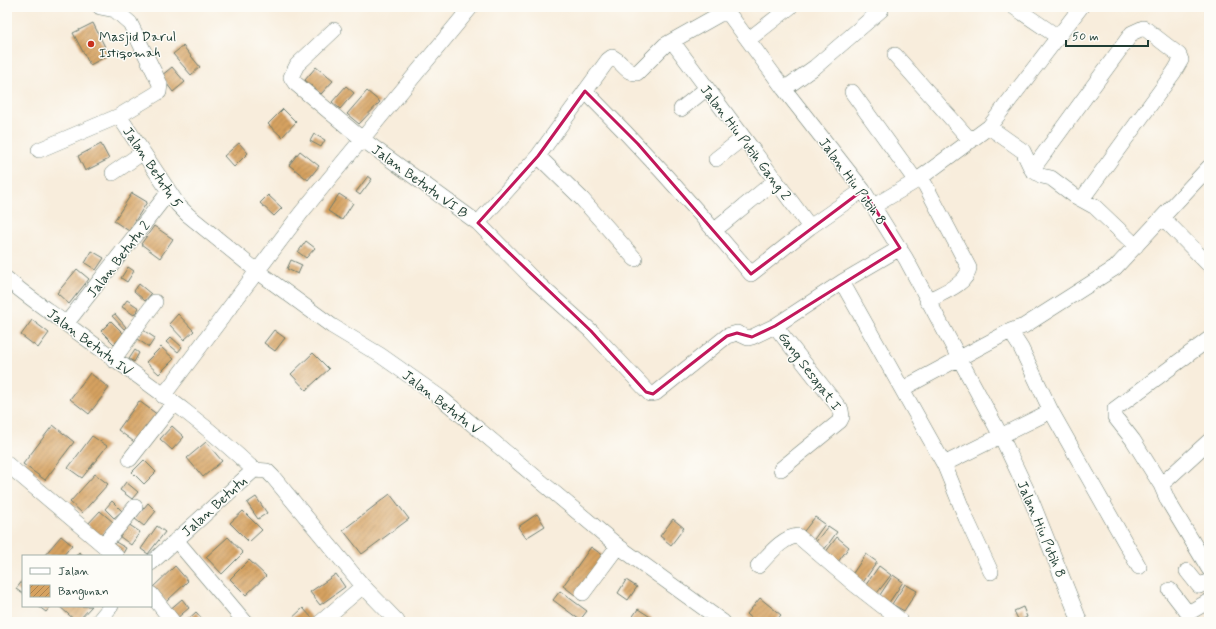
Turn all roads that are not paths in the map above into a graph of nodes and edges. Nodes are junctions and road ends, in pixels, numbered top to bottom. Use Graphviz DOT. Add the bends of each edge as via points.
graph roads {
  1 [pos="100,7"];
  2 [pos="471,7"];
  3 [pos="790,7"];
  4 [pos="1014,7"];
  5 [pos="1081,7"];
  6 [pos="881,10"];
  7 [pos="334,30"];
  8 [pos="1058,37"];
  9 [pos="748,40"];
  10 [pos="672,41"];
  11 [pos="894,55"];
  12 [pos="706,89"];
  13 [pos="784,90"];
  14 [pos="585,91"];
  15 [pos="852,92"];
  16 [pos="681,109"];
  17 [pos="119,116"];
  18 [pos="989,127"];
  19 [pos="743,138"];
  20 [pos="362,139"];
  21 [pos="971,141"];
  22 [pos="39,150"];
  23 [pos="142,153"];
  24 [pos="538,156"];
  25 [pos="716,159"];
  26 [pos="1209,167"];
  27 [pos="1032,170"];
  28 [pos="113,173"];
  29 [pos="918,179"];
  30 [pos="776,180"];
  31 [pos="863,190"];
  32 [pos="168,194"];
  33 [pos="1082,199"];
  34 [pos="874,206"];
  35 [pos="1163,218"];
  36 [pos="478,223"];
  37 [pos="810,227"];
  38 [pos="715,230"];
  39 [pos="1136,246"];
  40 [pos="900,248"];
  41 [pos="635,259"];
  42 [pos="1209,265"];
  43 [pos="257,271"];
  44 [pos="7,279"];
  45 [pos="842,282"];
  46 [pos="927,301"];
  47 [pos="155,302"];
  48 [pos="66,324"];
  49 [pos="775,326"];
  50 [pos="1010,331"];
  51 [pos="1209,339"];
  52 [pos="957,358"];
  53 [pos="113,360"];
  54 [pos="902,389"];
  55 [pos="168,400"];
  56 [pos="1051,411"];
  57 [pos="1001,436"];
  58 [pos="1209,441"];
  59 [pos="130,459"];
  60 [pos="7,464"];
  61 [pos="944,464"];
  62 [pos="780,469"];
  63 [pos="254,470"];
  64 [pos="1161,485"];
  65 [pos="135,507"];
  66 [pos="176,540"];
  67 [pos="104,544"];
  68 [pos="618,546"];
  69 [pos="115,555"];
  70 [pos="152,562"];
  71 [pos="758,566"];
  72 [pos="1208,566"];
  73 [pos="1139,567"];
  74 [pos="1188,570"];
  75 [pos="992,572"];
  76 [pos="1209,581"];
  77 [pos="363,586"];
  78 [pos="1170,590"];
  79 [pos="583,593"];
  80 [pos="152,595"];
  81 [pos="1209,601"];
  82 [pos="111,607"];
  83 [pos="98,622"];
  84 [pos="173,622"];
  85 [pos="245,622"];
  86 [pos="321,622"];
  87 [pos="397,622"];
  88 [pos="724,622"];
  89 [pos="899,622"];
  90 [pos="1080,622"];
  1 -- 17 [label="street, Jalan Betutu 5" via="115,10 130,23 161,88 159,92"];
  2 -- 20 [label="street"];
  3 -- 9 [label="street"];
  4 -- 8 [label="street"];
  5 -- 8 [label="street"];
  6 -- 13 [label="street"];
  7 -- 20 [label="street, Jalan Betutu VI B" via="297,65 291,77"];
  8 -- 18 [label="street"];
  9 -- 10 [label="street, Jalan Hiu Putih 8" via="726,13"];
  9 -- 13 [label="street, Jalan Hiu Putih 8"];
  10 -- 12 [label="street, Jalan Hiu Putih Gang 2"];
  10 -- 14 [label="street" via="637,73 629,72 612,57"];
  11 -- 21 [label="street"];
  12 -- 16 [label="street"];
  12 -- 19 [label="street, Jalan Hiu Putih Gang 2"];
  13 -- 31 [label="street, Jalan Hiu Putih 8"];
  14 -- 24 [label="street"];
  14 -- 38 [label="street" via="638,144"];
  15 -- 29 [label="street"];
  17 -- 22 [label="street"];
  17 -- 23 [label="street, Jalan Betutu 5"];
  18 -- 21 [label="street"];
  18 -- 27 [label="street" via="1023,151"];
  19 -- 25 [label="street"];
  19 -- 30 [label="street, Jalan Hiu Putih Gang 2"];
  20 -- 36 [label="street, Jalan Betutu VI B"];
  20 -- 43 [label="street"];
  21 -- 29 [label="street"];
  23 -- 28 [label="street"];
  23 -- 32 [label="street, Jalan Betutu 5"];
  24 -- 36 [label="street"];
  24 -- 41 [label="street" via="582,199"];
  26 -- 35 [label="street"];
  27 -- 33 [label="street" via="1051,178"];
  27 -- 33 [label="street" via="1132,33 1137,29 1147,30 1179,55 1180,60 1174,72"];
  29 -- 34 [label="street"];
  29 -- 46 [label="street" via="969,268 968,274 957,285"];
  30 -- 37 [label="street, Jalan Hiu Putih Gang 2"];
  30 -- 38 [label="street"];
  31 -- 34 [label="street, Jalan Hiu Putih 8"];
  31 -- 37 [label="street"];
  32 -- 43 [label="street, Jalan Betutu 5" via="188,215"];
  32 -- 48 [label="street, Jalan Betutu 2"];
  33 -- 39 [label="street"];
  34 -- 40 [label="street, Jalan Hiu Putih 8"];
  35 -- 39 [label="street"];
  35 -- 42 [label="street"];
  36 -- 49 [label="street, Jalan Betutu VI B" via="534,280 591,331 650,394 656,393 728,336 737,333 748,338"];
  37 -- 38 [label="street" via="750,274"];
  39 -- 50 [label="street" via="1115,268 1024,326"];
  40 -- 45 [label="street"];
  40 -- 46 [label="street, Jalan Hiu Putih 8"];
  43 -- 55 [label="street"];
  43 -- 68 [label="street, Jalan Betutu V" via="332,326 380,355 441,398"];
  44 -- 48 [label="street, Jalan Betutu IV"];
  45 -- 49 [label="street"];
  45 -- 54 [label="street"];
  46 -- 52 [label="street, Jalan Hiu Putih 8"];
  47 -- 53 [label="street"];
  48 -- 53 [label="street, Jalan Betutu IV"];
  49 -- 62 [label="street, Gang Sesapat I" via="841,410 842,417"];
  50 -- 52 [label="street"];
  50 -- 56 [label="street" via="1021,348"];
  51 -- 64 [label="street" via="1115,409 1115,417 1133,440"];
  52 -- 54 [label="street"];
  52 -- 57 [label="street, Jalan Hiu Putih 8"];
  53 -- 55 [label="street, Jalan Betutu IV"];
  54 -- 61 [label="street"];
  55 -- 59 [label="street"];
  55 -- 63 [label="street, Jalan Betutu"];
  56 -- 57 [label="street"];
  56 -- 73 [label="street"];
  57 -- 61 [label="street"];
  57 -- 90 [label="street, Jalan Hiu Putih 8" via="1030,497"];
  58 -- 64 [label="street"];
  60 -- 67 [label="street"];
  61 -- 75 [label="street"];
  63 -- 66 [label="street, Jalan Betutu"];
  63 -- 77 [label="street" via="267,471"];
  64 -- 72 [label="street"];
  65 -- 67 [label="street"];
  66 -- 70 [label="street, Jalan Betutu"];
  66 -- 85 [label="street"];
  67 -- 69 [label="street"];
  68 -- 79 [label="street"];
  68 -- 88 [label="street, Jalan Betutu V"];
  71 -- 89 [label="street" via="782,542 798,536 899,619"];
  74 -- 76 [label="street" via="1199,586"];
  77 -- 86 [label="street"];
  77 -- 87 [label="street"];
  78 -- 81 [label="street" via="1187,612"];
  80 -- 84 [label="street"];
  82 -- 83 [label="street"];
}
